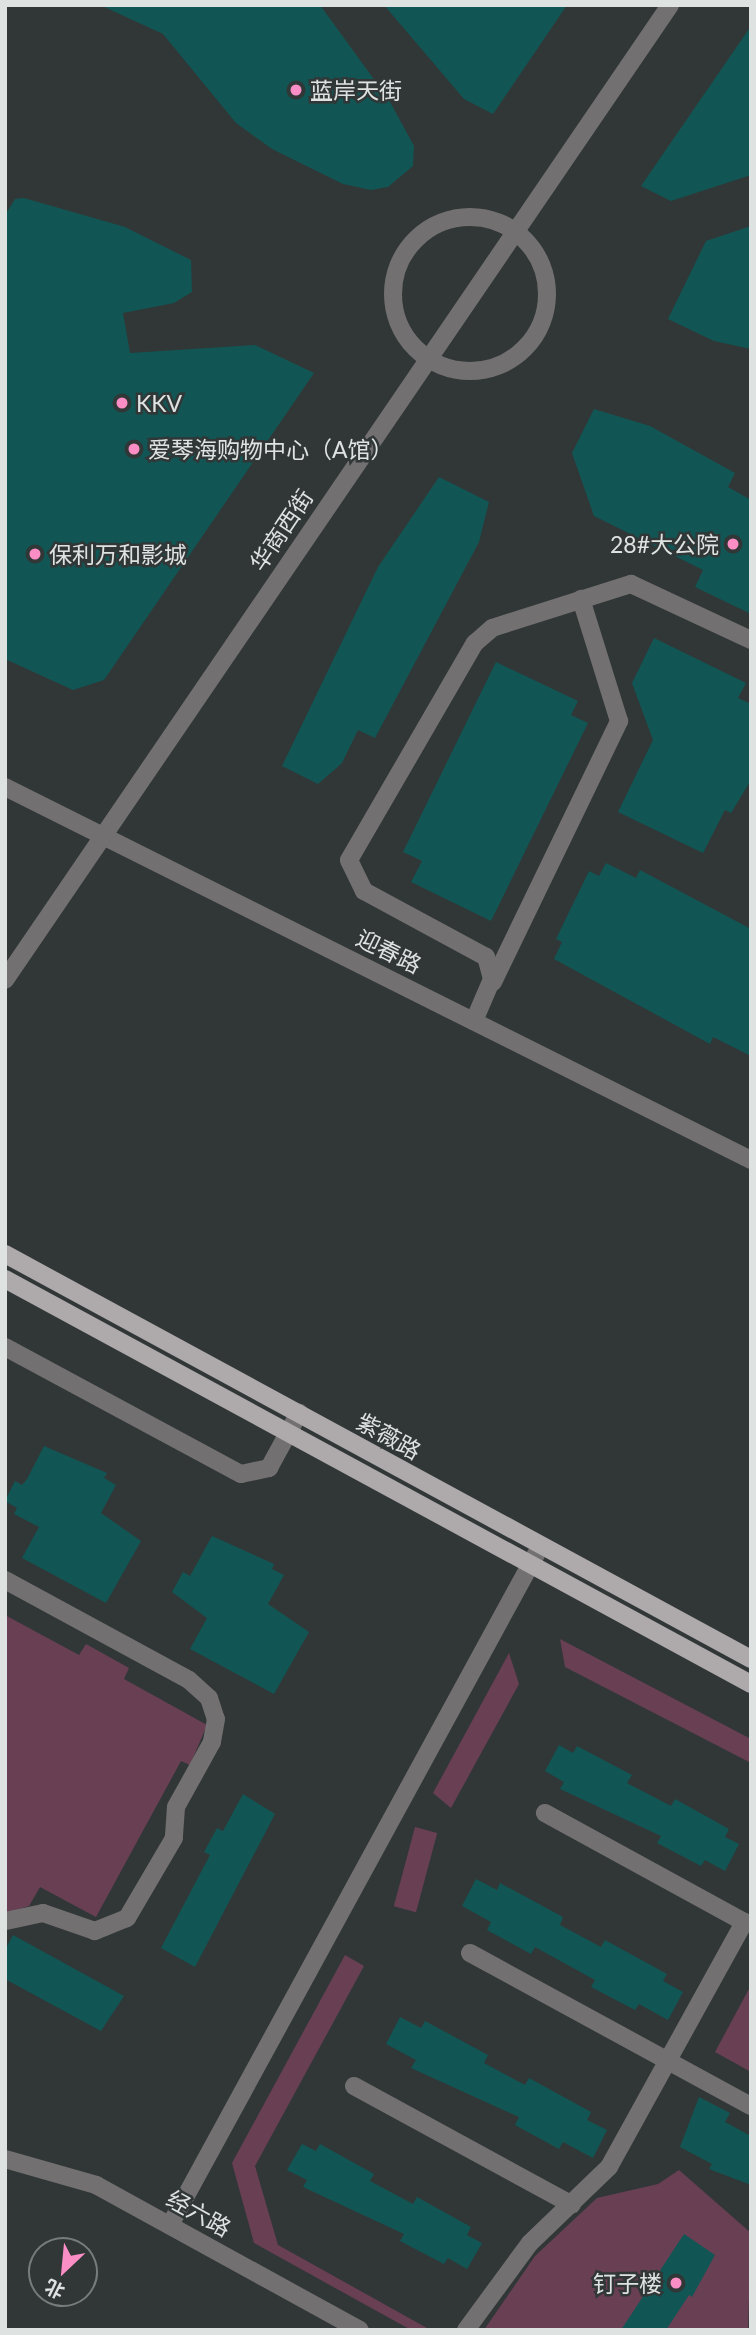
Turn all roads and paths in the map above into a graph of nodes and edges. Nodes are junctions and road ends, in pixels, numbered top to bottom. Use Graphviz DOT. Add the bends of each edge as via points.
graph roads {
  1 [pos="670,5"];
  2 [pos="515,231"];
  3 [pos="428,358"];
  4 [pos="581,599"];
  5 [pos="751,640"];
  6 [pos="5,787"];
  7 [pos="102,836"];
  8 [pos="5,980"];
  9 [pos="490,988"];
  10 [pos="474,1021"];
  11 [pos="751,1160"];
  12 [pos="5,1254"];
  13 [pos="5,1279"];
  14 [pos="5,1347"];
  15 [pos="299,1413"];
  16 [pos="540,1547"];
  17 [pos="530,1566"];
  18 [pos="5,1580"];
  19 [pos="751,1659"];
  20 [pos="751,1684"];
  21 [pos="545,1813"];
  22 [pos="5,1921"];
  23 [pos="747,1924"];
  24 [pos="470,1953"];
  25 [pos="668,2060"];
  26 [pos="354,2086"];
  27 [pos="751,2106"];
  28 [pos="5,2159"];
  29 [pos="572,2205"];
  30 [pos="170,2225"];
  31 [pos="360,2330"];
  32 [pos="466,2330"];
  1 -- 2 [label="street, 华商西街"];
  2 -- 3 [label="street, 华商西街"];
  2 -- 3 [label="street" via="537,255 547,288 534,337 510,360 477,371"];
  2 -- 3 [label="street" via="481,218 455,218 430,228 405,251 393,283 395,309 404,333"];
  3 -- 7 [label="street, 华商西街"];
  4 -- 5 [label="street" via="637,585"];
  4 -- 9 [label="street" via="619,721"];
  4 -- 9 [label="street" via="481,636 351,852 350,869 364,891 481,951 492,971"];
  6 -- 7 [label="street, 迎春路"];
  7 -- 8 [label="street, 华商西街"];
  7 -- 10 [label="street, 迎春路"];
  9 -- 10 [label="street"];
  10 -- 11 [label="street, 迎春路"];
  12 -- 15 [label="main road, 紫薇路"];
  13 -- 17 [label="main road, 紫薇路"];
  14 -- 15 [label="street" via="241,1474 269,1468"];
  15 -- 16 [label="main road, 紫薇路"];
  16 -- 17 [label="street"];
  16 -- 19 [label="main road, 紫薇路"];
  17 -- 20 [label="main road, 紫薇路"];
  17 -- 30 [label="street"];
  18 -- 22 [label="street" via="189,1680 209,1698 216,1719 212,1742 176,1807 174,1838 127,1918 95,1931 43,1913"];
  21 -- 23 [label="street"];
  23 -- 25 [label="street"];
  24 -- 25 [label="street"];
  25 -- 27 [label="street"];
  25 -- 29 [label="street" via="609,2167"];
  26 -- 29 [label="street"];
  28 -- 30 [label="street, 经六路" via="96,2185"];
  29 -- 32 [label="street" via="522,2253"];
  30 -- 31 [label="street, 经六路"];
}
